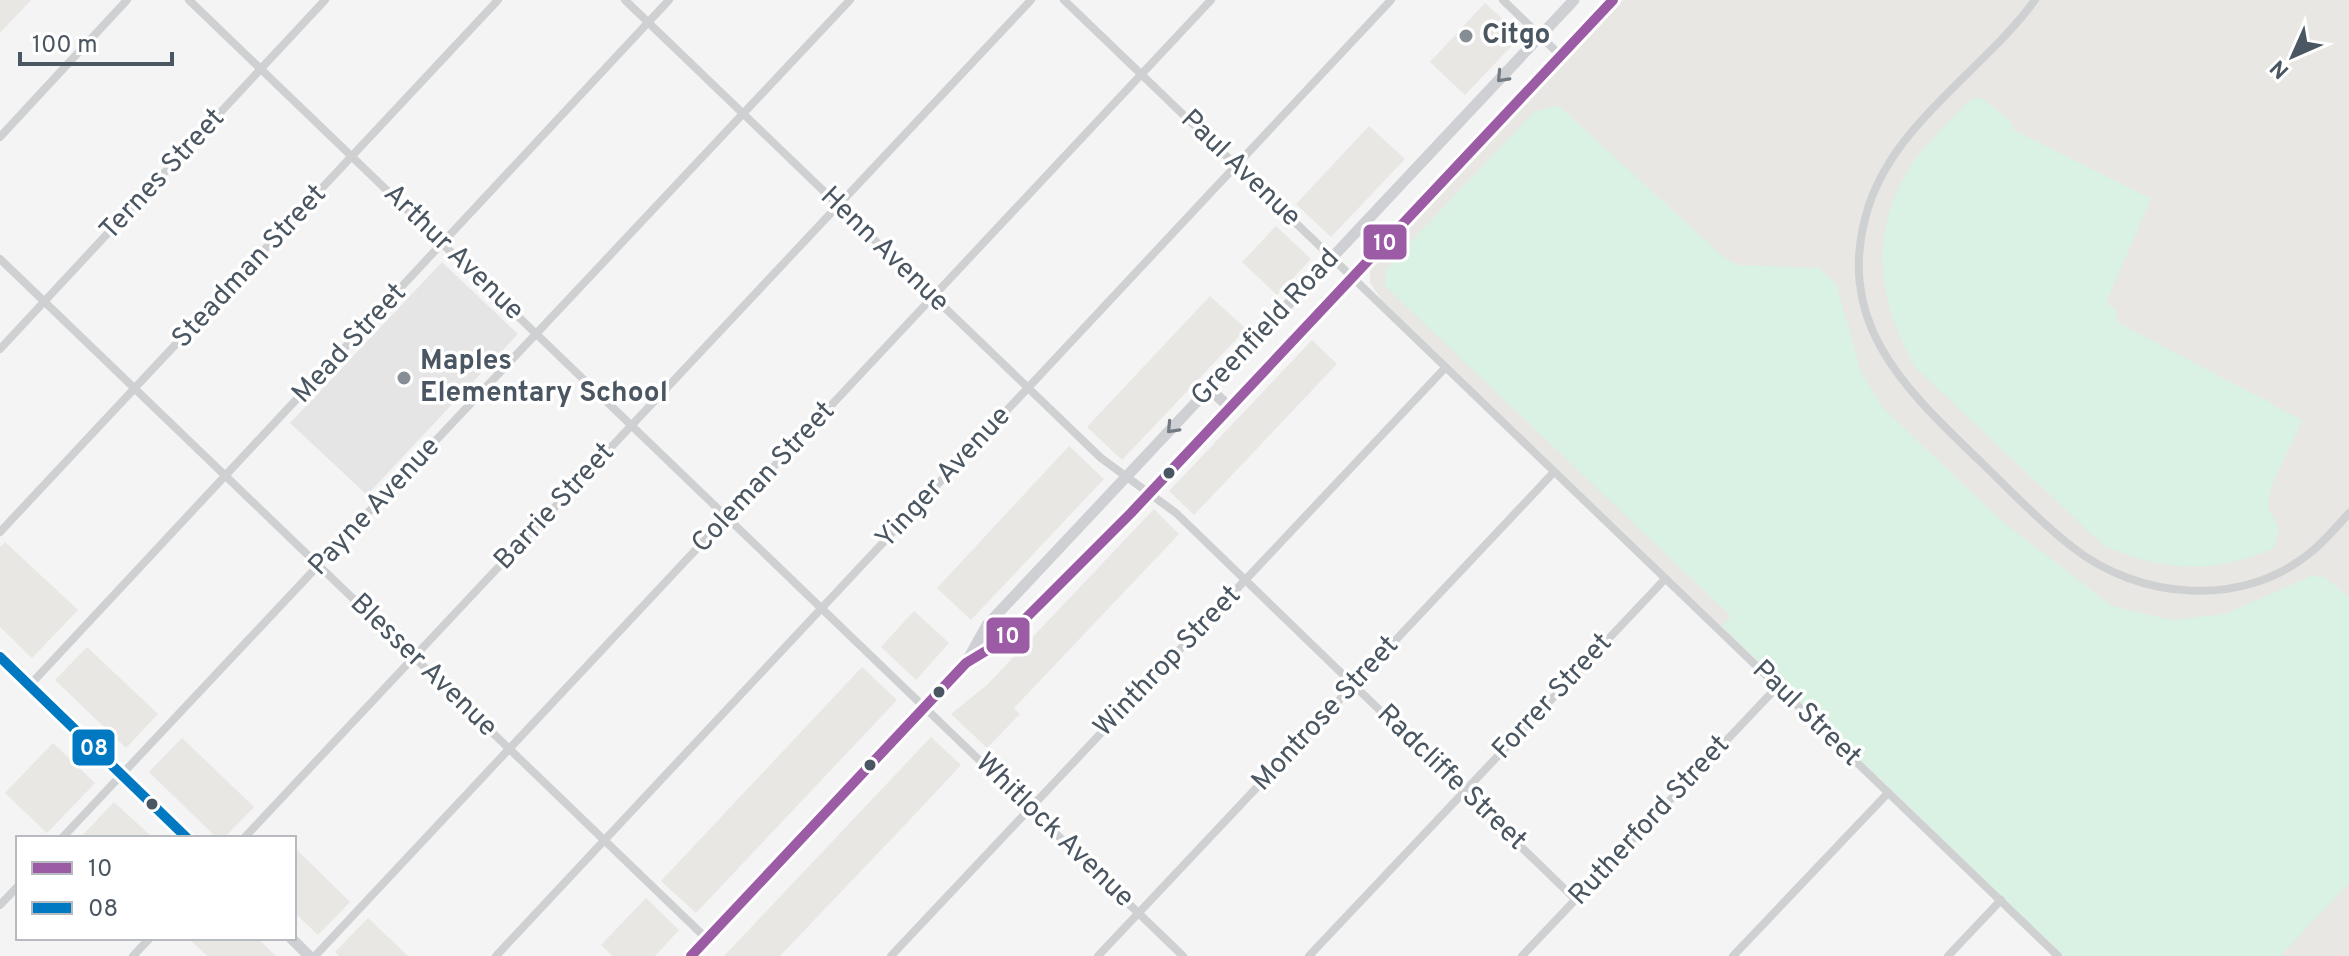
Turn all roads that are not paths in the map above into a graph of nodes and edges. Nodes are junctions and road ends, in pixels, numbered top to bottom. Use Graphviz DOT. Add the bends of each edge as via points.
graph roads {
  1 [pos="127,0"];
  2 [pos="189,0"];
  3 [pos="325,0"];
  4 [pos="498,0"];
  5 [pos="625,0"];
  6 [pos="669,0"];
  7 [pos="850,0"];
  8 [pos="1031,0"];
  9 [pos="1064,0"];
  10 [pos="1211,0"];
  11 [pos="1391,0"];
  12 [pos="1503,0"];
  13 [pos="1574,0"];
  14 [pos="1613,0"];
  15 [pos="2035,0"];
  16 [pos="648,23"];
  17 [pos="1540,36"];
  18 [pos="1561,56"];
  19 [pos="261,69"];
  20 [pos="1141,75"];
  21 [pos="743,114"];
  22 [pos="0,137"];
  23 [pos="352,157"];
  24 [pos="1236,165"];
  25 [pos="837,205"];
  26 [pos="444,245"];
  27 [pos="1332,257"];
  28 [pos="0,259"];
  29 [pos="1352,277"];
  30 [pos="932,296"];
  31 [pos="44,302"];
  32 [pos="537,334"];
  33 [pos="0,349"];
  34 [pos="1445,368"];
  35 [pos="1028,388"];
  36 [pos="1209,388"];
  37 [pos="136,389"];
  38 [pos="1230,408"];
  39 [pos="632,425"];
  40 [pos="1554,472"];
  41 [pos="227,476"];
  42 [pos="1126,478"];
  43 [pos="1150,493"];
  44 [pos="2349,513"];
  45 [pos="728,517"];
  46 [pos="0,532"];
  47 [pos="320,566"];
  48 [pos="1665,579"];
  49 [pos="1245,580"];
  50 [pos="822,608"];
  51 [pos="0,657"];
  52 [pos="414,657"];
  53 [pos="966,663"];
  54 [pos="1354,685"];
  55 [pos="29,686"];
  56 [pos="1778,686"];
  57 [pos="924,707"];
  58 [pos="509,749"];
  59 [pos="123,776"];
  60 [pos="1464,792"];
  61 [pos="1888,793"];
  62 [pos="1029,808"];
  63 [pos="64,836"];
  64 [pos="185,836"];
  65 [pos="246,836"];
  66 [pos="604,841"];
  67 [pos="16,888"];
  68 [pos="1576,900"];
  69 [pos="2001,900"];
  70 [pos="0,905"];
  71 [pos="1139,913"];
  72 [pos="707,939"];
  73 [pos="148,940"];
  74 [pos="293,940"];
  75 [pos="133,956"];
  76 [pos="312,956"];
  77 [pos="496,956"];
  78 [pos="691,956"];
  79 [pos="891,956"];
  80 [pos="1098,956"];
  81 [pos="1183,956"];
  82 [pos="1309,956"];
  83 [pos="1522,956"];
  84 [pos="1733,956"];
  85 [pos="1948,956"];
  86 [pos="2058,956"];
  1 -- 22 [label="street"];
  2 -- 19 [label="street, Arthur Avenue"];
  3 -- 19 [label="street, Ternes Street"];
  4 -- 23 [label="street, Steadman Street"];
  5 -- 16 [label="street, Henn Avenue"];
  6 -- 16 [label="street, Mead Street"];
  7 -- 21 [label="street, Payne Avenue"];
  8 -- 25 [label="street, Barrie Street"];
  9 -- 20 [label="street, Paul Avenue"];
  10 -- 20 [label="street, Coleman Street"];
  11 -- 24 [label="street, Yinger Avenue"];
  12 -- 17 [label="street"];
  13 -- 17 [label="main road, Greenfield Road"];
  14 -- 18 [label="main road, Greenfield Road"];
  15 -- 44 [label="street" via="1897,152 1869,207 1861,252 1863,297 1875,339 1892,371 2071,547 2131,581 2175,591 2259,581 2312,552"];
  16 -- 21 [label="street, Henn Avenue"];
  16 -- 26 [label="street, Mead Street"];
  17 -- 18 [label="street"];
  17 -- 27 [label="main road, Greenfield Road, one-way"];
  18 -- 29 [label="main road, Greenfield Road"];
  19 -- 23 [label="street, Arthur Avenue"];
  19 -- 31 [label="street, Ternes Street"];
  20 -- 24 [label="street, Paul Avenue"];
  20 -- 30 [label="street, Coleman Street"];
  21 -- 25 [label="street, Henn Avenue"];
  21 -- 32 [label="street, Payne Avenue"];
  23 -- 26 [label="street, Arthur Avenue"];
  23 -- 37 [label="street, Steadman Street"];
  24 -- 27 [label="street, Paul Avenue"];
  24 -- 35 [label="street, Yinger Avenue"];
  25 -- 30 [label="street, Henn Avenue"];
  25 -- 39 [label="street, Barrie Street"];
  26 -- 32 [label="street, Arthur Avenue"];
  26 -- 41 [label="street, Mead Street"];
  27 -- 29 [label="street, Paul Avenue"];
  27 -- 36 [label="main road, Greenfield Road"];
  28 -- 31 [label="street, Blesser Avenue"];
  29 -- 34 [label="street, Paul Avenue"];
  29 -- 38 [label="main road, Greenfield Road"];
  30 -- 35 [label="street, Henn Avenue"];
  30 -- 45 [label="street, Coleman Street"];
  31 -- 33 [label="street, Ternes Street"];
  31 -- 37 [label="street, Blesser Avenue"];
  32 -- 39 [label="street, Arthur Avenue"];
  32 -- 47 [label="street, Payne Avenue"];
  34 -- 40 [label="street, Paul Avenue"];
  34 -- 49 [label="street, Winthrop Street"];
  35 -- 42 [label="street, Henn Avenue"];
  35 -- 50 [label="street, Yinger Avenue"];
  36 -- 38 [label="main road"];
  36 -- 42 [label="main road, Greenfield Road, one-way"];
  37 -- 41 [label="street, Blesser Avenue"];
  37 -- 46 [label="street, Steadman Street"];
  38 -- 43 [label="main road, Greenfield Road"];
  39 -- 45 [label="street, Arthur Avenue"];
  39 -- 52 [label="street, Barrie Street"];
  40 -- 48 [label="street, Paul Street"];
  40 -- 54 [label="street, Montrose Street"];
  41 -- 47 [label="street, Blesser Avenue"];
  41 -- 55 [label="street, Mead Street"];
  42 -- 43 [label="street, Henn Avenue"];
  42 -- 53 [label="main road, Greenfield Road" via="987,625"];
  43 -- 49 [label="street, Radcliffe Street"];
  43 -- 53 [label="main road, Greenfield Road" via="1004,640"];
  45 -- 50 [label="street, Arthur Avenue"];
  45 -- 58 [label="street, Coleman Street"];
  47 -- 52 [label="street, Blesser Avenue"];
  47 -- 59 [label="street, Payne Avenue"];
  48 -- 56 [label="street, Paul Street"];
  48 -- 60 [label="street, Forrer Street"];
  49 -- 54 [label="street, Radcliffe Street"];
  49 -- 62 [label="street, Winthrop Street"];
  50 -- 57 [label="street, Arthur Avenue"];
  50 -- 66 [label="street, Yinger Avenue"];
  51 -- 55 [label="main road"];
  52 -- 58 [label="street, Blesser Avenue"];
  52 -- 65 [label="street, Barrie Street"];
  53 -- 57 [label="main road, Greenfield Road"];
  54 -- 60 [label="street, Radcliffe Street"];
  54 -- 71 [label="street, Montrose Street"];
  55 -- 59 [label="main road"];
  56 -- 61 [label="street, Paul Street"];
  56 -- 68 [label="street, Rutherford Street"];
  57 -- 62 [label="street, Whitlock Avenue"];
  57 -- 72 [label="main road, Greenfield Road"];
  58 -- 66 [label="street, Blesser Avenue"];
  58 -- 76 [label="street, Coleman Street"];
  59 -- 63 [label="street, Payne Avenue"];
  59 -- 64 [label="main road"];
  60 -- 68 [label="street, Radcliffe Street"];
  60 -- 82 [label="street, Forrer Street"];
  61 -- 69 [label="street, Paul Street"];
  61 -- 84 [label="street"];
  62 -- 71 [label="street, Whitlock Avenue"];
  62 -- 79 [label="street, Winthrop Street"];
  66 -- 72 [label="street, Blesser Avenue"];
  66 -- 77 [label="street, Yinger Avenue"];
  67 -- 70 [label="street"];
  68 -- 83 [label="street, Rutherford Street"];
  69 -- 85 [label="street"];
  69 -- 86 [label="street, Paul Street"];
  71 -- 80 [label="street, Montrose Street"];
  71 -- 81 [label="street, Whitlock Avenue"];
  72 -- 78 [label="main road, Greenfield Road"];
  73 -- 75 [label="street"];
  74 -- 76 [label="main road"];
}
